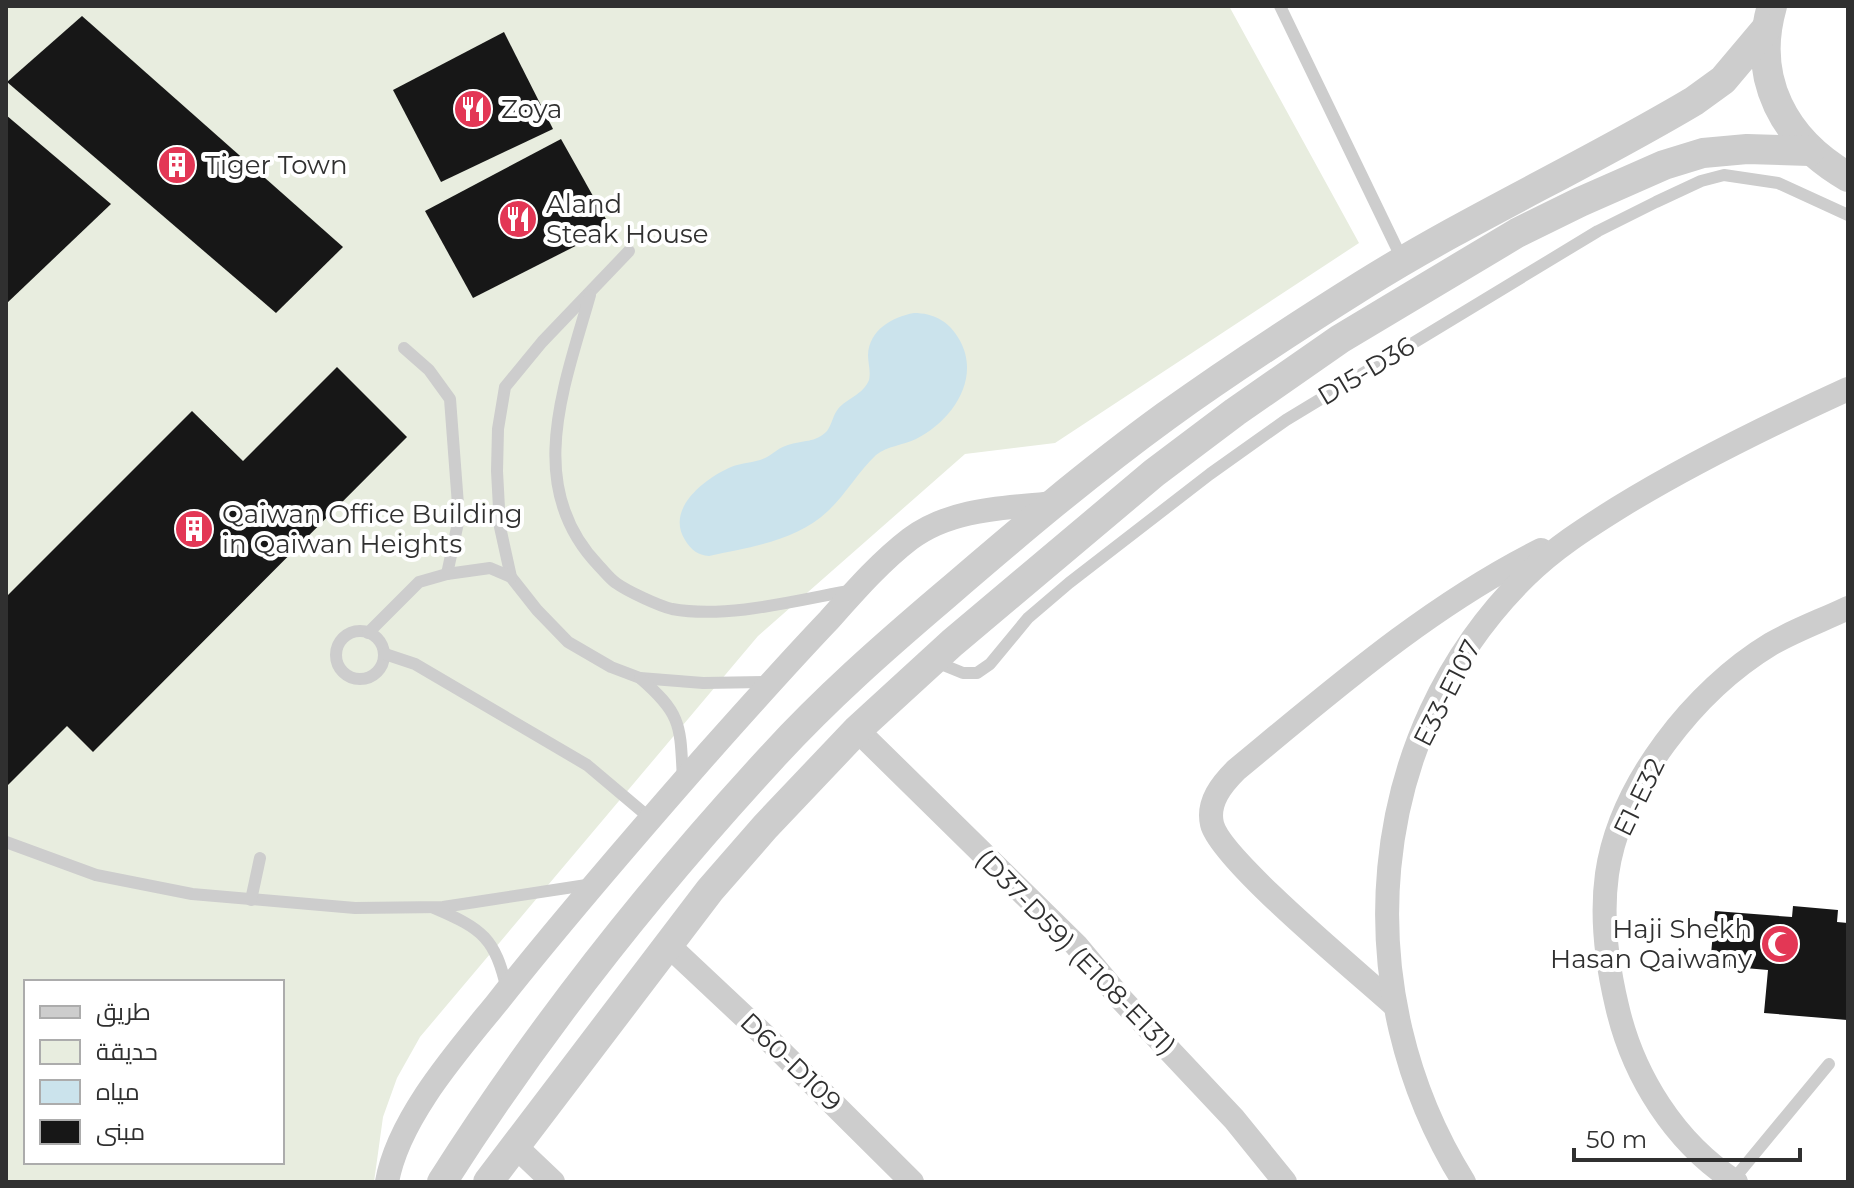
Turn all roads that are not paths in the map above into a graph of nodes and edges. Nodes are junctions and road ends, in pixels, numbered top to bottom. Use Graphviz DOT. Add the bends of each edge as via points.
graph roads {
  1 [pos="1280,6"];
  2 [pos="1769,18"];
  3 [pos="1810,151"];
  4 [pos="1848,177"];
  5 [pos="1848,215"];
  6 [pos="1589,217"];
  7 [pos="629,251"];
  8 [pos="1403,261"];
  9 [pos="591,292"];
  10 [pos="404,348"];
  11 [pos="1848,389"];
  12 [pos="1055,503"];
  13 [pos="1590,526"];
  14 [pos="447,574"];
  15 [pos="511,577"];
  16 [pos="857,589"];
  17 [pos="1848,608"];
  18 [pos="368,633"];
  19 [pos="385,654"];
  20 [pos="933,660"];
  21 [pos="640,678"];
  22 [pos="771,682"];
  23 [pos="857,730"];
  24 [pos="683,781"];
  25 [pos="651,819"];
  26 [pos="6,842"];
  27 [pos="260,858"];
  28 [pos="593,884"];
  29 [pos="251,900"];
  30 [pos="431,907"];
  31 [pos="668,945"];
  32 [pos="507,990"];
  33 [pos="1394,1005"];
  34 [pos="1829,1064"];
  35 [pos="514,1145"];
  36 [pos="1734,1181"];
  37 [pos="387,1182"];
  38 [pos="442,1182"];
  39 [pos="488,1182"];
  40 [pos="553,1182"];
  41 [pos="912,1182"];
  42 [pos="1285,1182"];
  43 [pos="1464,1182"];
  1 -- 8 [label="lane"];
  2 -- 3 [label="street" via="1767,74 1782,116"];
  2 -- 8 [label="street" via="1723,80 1694,101"];
  3 -- 4 [label="street"];
  3 -- 6 [label="street" via="1703,153 1664,165"];
  5 -- 6 [label="lane, D15-D36" via="1778,183 1724,175"];
  6 -- 20 [label="street" via="1517,233 1340,339 1108,510"];
  6 -- 20 [label="lane, D15-D36" via="1273,429 1069,583 977,673"];
  7 -- 9 [label="lane"];
  8 -- 12 [label="street" via="1232,370"];
  9 -- 15 [label="lane" via="505,387 497,471 500,527"];
  9 -- 16 [label="lane" via="553,444 559,502 580,546 615,583 670,608 718,611"];
  10 -- 14 [label="lane" via="450,399 459,518"];
  11 -- 13 [label="street, E33-E107" via="1713,454"];
  12 -- 16 [label="street" via="944,520 911,538"];
  12 -- 38 [label="street" via="870,660 773,755 666,878 541,1036"];
  13 -- 33 [label="street, E33-E107" via="1545,559 1503,600 1432,710 1409,769 1387,871 1386,940"];
  13 -- 33 [label="street" via="1462,595 1389,647 1236,770 1217,793 1213,827 1228,852"];
  14 -- 15 [label="lane" via="490,568"];
  14 -- 18 [label="lane" via="419,582"];
  15 -- 21 [label="lane" via="568,642"];
  16 -- 22 [label="street"];
  17 -- 36 [label="street, E1-E32" via="1773,644 1704,697 1639,784 1620,824 1607,874 1609,971 1637,1069 1693,1148"];
  18 -- 19 [label="lane" via="380,641"];
  18 -- 19 [label="lane" via="352,633 340,643 336,659 344,673 366,679 380,670"];
  19 -- 25 [label="lane" via="415,664 587,765"];
  20 -- 23 [label="street"];
  21 -- 22 [label="lane"];
  21 -- 24 [label="lane" via="675,716"];
  22 -- 24 [label="street"];
  23 -- 31 [label="street" via="765,827"];
  23 -- 42 [label="street, (D37-D59) (E108-E131)" via="1076,945"];
  24 -- 25 [label="street"];
  25 -- 28 [label="street"];
  26 -- 29 [label="lane" via="96,875"];
  27 -- 29 [label="lane"];
  28 -- 30 [label="lane"];
  28 -- 32 [label="street"];
  29 -- 30 [label="lane"];
  30 -- 32 [label="lane" via="475,927 487,939"];
  31 -- 35 [label="street"];
  31 -- 41 [label="street, D60-D109"];
  32 -- 37 [label="street" via="404,1130"];
  33 -- 43 [label="street, E33-E107" via="1424,1104"];
  34 -- 36 [label="lane"];
  35 -- 39 [label="street"];
  35 -- 40 [label="street"];
}
